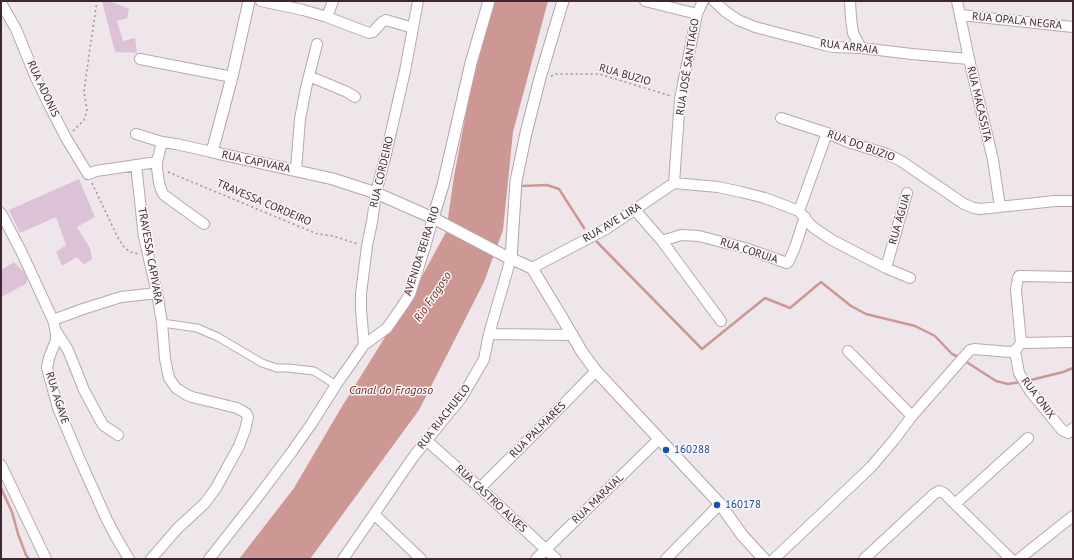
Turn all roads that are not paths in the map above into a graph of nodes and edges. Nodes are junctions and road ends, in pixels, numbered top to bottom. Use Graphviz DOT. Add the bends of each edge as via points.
graph roads {
  1 [pos="249,1"];
  2 [pos="261,1"];
  3 [pos="333,1"];
  4 [pos="418,1"];
  5 [pos="489,1"];
  6 [pos="563,1"];
  7 [pos="645,1"];
  8 [pos="703,1"];
  9 [pos="714,1"];
  10 [pos="850,1"];
  11 [pos="957,1"];
  12 [pos="1,3"];
  13 [pos="697,14"];
  14 [pos="961,15"];
  15 [pos="327,17"];
  16 [pos="1073,27"];
  17 [pos="413,28"];
  18 [pos="317,44"];
  19 [pos="861,48"];
  20 [pos="140,59"];
  21 [pos="969,59"];
  22 [pos="309,76"];
  23 [pos="232,77"];
  24 [pos="355,97"];
  25 [pos="781,118"];
  26 [pos="827,133"];
  27 [pos="136,134"];
  28 [pos="162,142"];
  29 [pos="212,152"];
  30 [pos="136,165"];
  31 [pos="157,165"];
  32 [pos="296,170"];
  33 [pos="674,183"];
  34 [pos="376,193"];
  35 [pos="907,193"];
  36 [pos="1073,201"];
  37 [pos="1000,207"];
  38 [pos="635,210"];
  39 [pos="1,213"];
  40 [pos="802,214"];
  41 [pos="438,221"];
  42 [pos="204,224"];
  43 [pos="662,241"];
  44 [pos="508,257"];
  45 [pos="532,268"];
  46 [pos="886,268"];
  47 [pos="1073,277"];
  48 [pos="910,278"];
  49 [pos="157,292"];
  50 [pos="721,321"];
  51 [pos="162,323"];
  52 [pos="54,325"];
  53 [pos="489,334"];
  54 [pos="573,335"];
  55 [pos="1073,342"];
  56 [pos="364,344"];
  57 [pos="1018,347"];
  58 [pos="848,351"];
  59 [pos="596,371"];
  60 [pos="336,385"];
  61 [pos="912,416"];
  62 [pos="1073,428"];
  63 [pos="118,435"];
  64 [pos="1028,438"];
  65 [pos="426,440"];
  66 [pos="659,440"];
  67 [pos="1,465"];
  68 [pos="480,488"];
  69 [pos="720,504"];
  70 [pos="955,504"];
  71 [pos="374,514"];
  72 [pos="1073,516"];
  73 [pos="546,549"];
  74 [pos="46,559"];
  75 [pos="129,559"];
  76 [pos="151,559"];
  77 [pos="209,559"];
  78 [pos="343,559"];
  79 [pos="421,559"];
  80 [pos="536,559"];
  81 [pos="556,559"];
  82 [pos="666,559"];
  83 [pos="764,559"];
  84 [pos="774,559"];
  85 [pos="864,559"];
  86 [pos="1011,559"];
  87 [pos="1019,559"];
  1 -- 23 [label="main road"];
  2 -- 15 [label="street"];
  3 -- 15 [label="street"];
  4 -- 17 [label="street, RUA CORDEIRO"];
  5 -- 41 [label="main road, AVENIDA BEIRA RIO" via="471,63 443,185"];
  6 -- 44 [label="main road" via="526,133 516,181"];
  7 -- 13 [label="street"];
  8 -- 13 [label="street, RUA JOSÉ SANTIAGO"];
  9 -- 19 [label="street, RUA ARRAIA" via="738,20 755,27 833,47"];
  10 -- 19 [label="street" via="853,33"];
  11 -- 14 [label="street, RUA MACASSITA"];
  12 -- 30 [label="street, RUA ADONIS" via="16,28 36,78 66,138 88,174"];
  13 -- 33 [label="street, RUA JOSÉ SANTIAGO" via="680,99"];
  14 -- 16 [label="street, RUA OPALA NEGRA"];
  14 -- 21 [label="street, RUA MACASSITA"];
  15 -- 17 [label="street" via="369,33 386,20"];
  17 -- 34 [label="street, RUA CORDEIRO"];
  18 -- 22 [label="street"];
  19 -- 21 [label="street, RUA ARRAIA"];
  20 -- 23 [label="street"];
  21 -- 37 [label="street, RUA MACASSITA" via="993,160"];
  22 -- 24 [label="street"];
  22 -- 32 [label="street" via="300,119"];
  23 -- 29 [label="main road"];
  25 -- 26 [label="street, RUA DO BUZIO"];
  26 -- 37 [label="street, RUA DO BUZIO" via="901,161 964,204 980,209"];
  26 -- 40 [label="street"];
  27 -- 28 [label="street, RUA CAPIVARA"];
  28 -- 29 [label="street, RUA CAPIVARA"];
  28 -- 31 [label="street"];
  29 -- 32 [label="main road, RUA CAPIVARA"];
  30 -- 31 [label="street"];
  30 -- 49 [label="street, TRAVESSA CAPIVARA" via="144,238"];
  31 -- 42 [label="street" via="159,183 164,195"];
  32 -- 34 [label="main road, RUA CAPIVARA"];
  33 -- 38 [label="street, RUA AVE LIRA"];
  33 -- 40 [label="street" via="741,192 765,198"];
  34 -- 41 [label="main road, RUA CAPIVARA"];
  34 -- 56 [label="street, RUA CORDEIRO" via="361,294"];
  35 -- 46 [label="street, RUA ÁGUIA"];
  36 -- 37 [label="street, RUA DO BUZIO"];
  38 -- 43 [label="street"];
  38 -- 45 [label="street, RUA AVE LIRA" via="592,237"];
  39 -- 52 [label="street"];
  40 -- 43 [label="street, RUA CORUJA" via="795,247 787,263 700,236 681,235"];
  40 -- 46 [label="street" via="814,228 832,240"];
  41 -- 44 [label="main road"];
  41 -- 56 [label="street, AVENIDA BEIRA RIO" via="425,247 410,294 387,328"];
  43 -- 50 [label="street"];
  44 -- 45 [label="main road"];
  44 -- 53 [label="street, RUA RIACHUELO"];
  45 -- 54 [label="main road"];
  46 -- 48 [label="street"];
  47 -- 57 [label="street" via="1019,276 1016,289"];
  49 -- 51 [label="street, TRAVESSA CAPIVARA"];
  49 -- 52 [label="street" via="121,297 83,309"];
  51 -- 60 [label="street" via="197,328 218,337 262,363 277,368 314,371"];
  51 -- 76 [label="street, TRAVESSA CAPIVARA" via="169,378 180,392 243,411 248,417 236,453 216,488 205,503 177,529"];
  52 -- 63 [label="street" via="103,425"];
  52 -- 75 [label="street, RUA AGAVE" via="56,340 47,364 58,408 107,520"];
  53 -- 54 [label="street"];
  53 -- 65 [label="street, RUA RIACHUELO" via="484,359 469,386"];
  54 -- 59 [label="main road"];
  55 -- 57 [label="street"];
  56 -- 60 [label="street, AVENIDA BEIRA RIO"];
  57 -- 61 [label="street" via="1010,352 970,350"];
  57 -- 62 [label="street, RUA ONIX" via="1019,373 1030,391 1062,430 1068,433"];
  58 -- 61 [label="street"];
  59 -- 66 [label="main road"];
  59 -- 68 [label="street, RUA PALMARES"];
  60 -- 77 [label="street, AVENIDA BEIRA RIO" via="312,424"];
  61 -- 84 [label="street" via="871,467"];
  64 -- 70 [label="street"];
  65 -- 68 [label="street, RUA CASTRO ALVES"];
  65 -- 71 [label="street, RUA RIACHUELO"];
  66 -- 69 [label="main road"];
  66 -- 73 [label="street, RUA MARAIAL"];
  67 -- 74 [label="street"];
  68 -- 73 [label="street, RUA CASTRO ALVES"];
  69 -- 82 [label="street"];
  69 -- 83 [label="main road"];
  70 -- 85 [label="street" via="944,493 937,492"];
  70 -- 86 [label="street"];
  71 -- 78 [label="street, RUA RIACHUELO"];
  71 -- 79 [label="street"];
  72 -- 87 [label="street"];
  73 -- 80 [label="street, RUA MARAIAL"];
  73 -- 81 [label="street, RUA CASTRO ALVES"];
}
